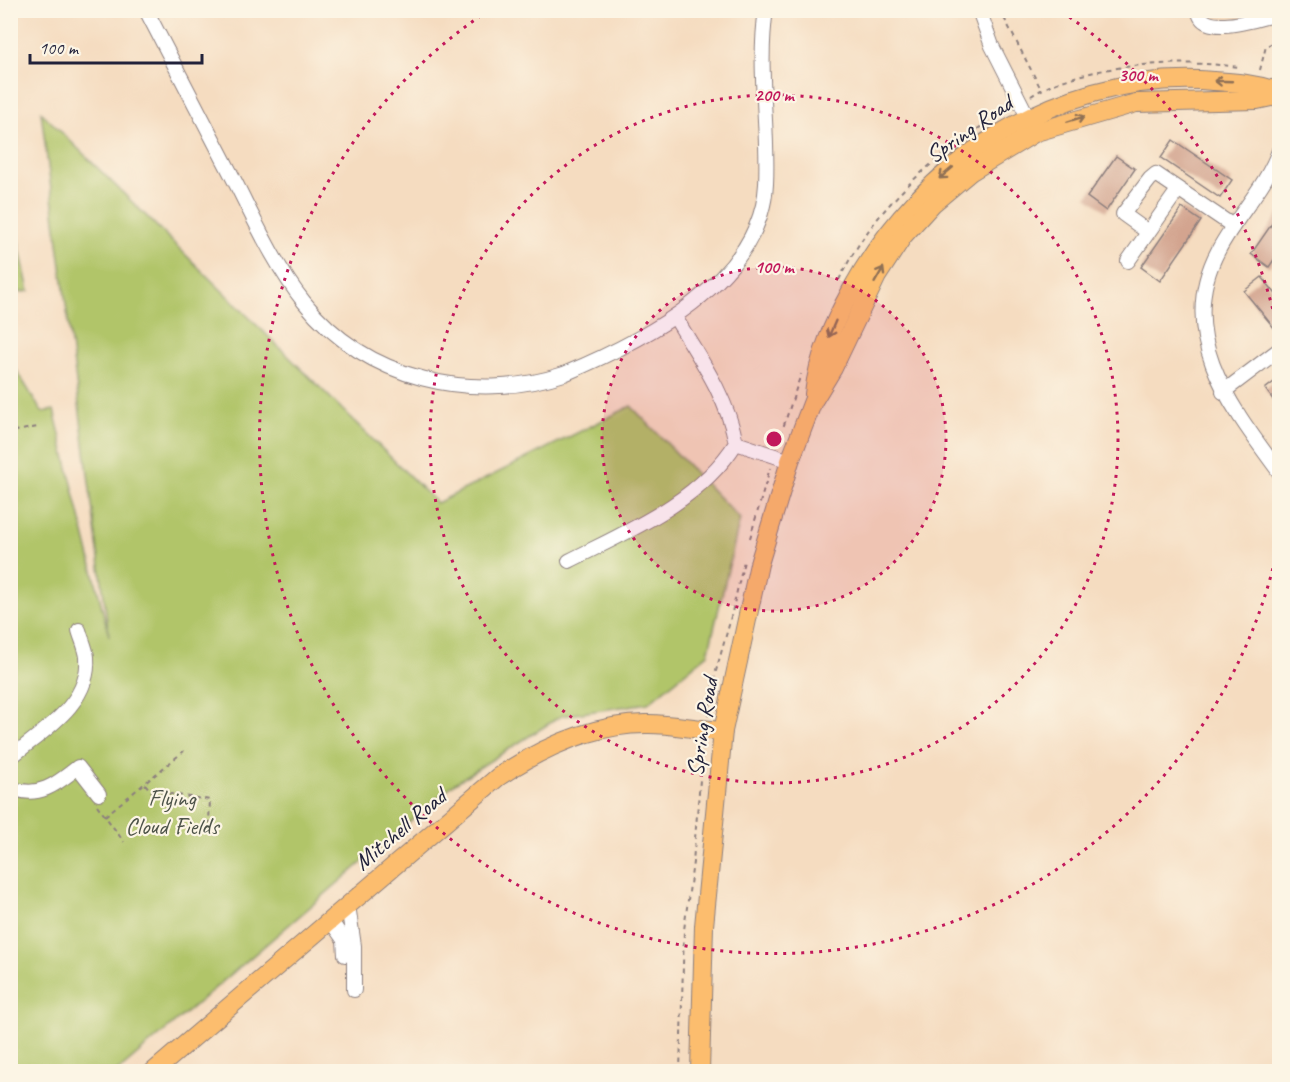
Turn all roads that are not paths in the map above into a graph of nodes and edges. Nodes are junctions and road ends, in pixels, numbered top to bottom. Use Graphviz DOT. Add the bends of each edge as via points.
graph roads {
  1 [pos="146,10"];
  2 [pos="766,10"];
  3 [pos="979,10"];
  4 [pos="1199,10"];
  5 [pos="1280,12"];
  6 [pos="1280,94"];
  7 [pos="1028,117"];
  8 [pos="1280,148"];
  9 [pos="1178,190"];
  10 [pos="1233,226"];
  11 [pos="1148,232"];
  12 [pos="1128,261"];
  13 [pos="675,317"];
  14 [pos="1280,349"];
  15 [pos="1223,392"];
  16 [pos="736,443"];
  17 [pos="782,458"];
  18 [pos="1280,473"];
  19 [pos="569,561"];
  20 [pos="79,630"];
  21 [pos="710,736"];
  22 [pos="10,758"];
  23 [pos="10,787"];
  24 [pos="96,797"];
  25 [pos="348,905"];
  26 [pos="330,920"];
  27 [pos="153,1071"];
  28 [pos="700,1071"];
  1 -- 13 [label="street" via="283,272 321,321 369,357 446,385 521,385 585,365"];
  2 -- 13 [label="street" via="762,40 766,181 762,212 744,249 704,294"];
  3 -- 7 [label="street" via="992,46"];
  4 -- 5 [label="street" via="1201,20 1218,27"];
  6 -- 7 [label="main road, Spring Road" via="1251,82 1179,80 1130,84 1079,96"];
  7 -- 17 [label="main road, Spring Road" via="962,159 923,192 892,226 838,314 817,366 813,401"];
  8 -- 10 [label="street" via="1266,178"];
  9 -- 10 [label="street"];
  9 -- 11 [label="street"];
  9 -- 11 [label="street" via="1156,174 1123,214"];
  10 -- 15 [label="street" via="1211,269 1204,302 1206,339"];
  11 -- 12 [label="street"];
  13 -- 16 [label="street" via="717,387"];
  14 -- 15 [label="street"];
  15 -- 18 [label="street"];
  16 -- 17 [label="street"];
  16 -- 19 [label="street" via="728,456 672,507"];
  17 -- 21 [label="main road, Spring Road" via="759,564"];
  20 -- 22 [label="street" via="87,656 86,674 76,701"];
  21 -- 25 [label="main road, Mitchell Road" via="649,724 581,735 547,747 498,777"];
  21 -- 28 [label="main road, Spring Road"];
  23 -- 24 [label="street" via="43,791 78,767"];
  25 -- 26 [label="main road, Mitchell Road"];
  25 -- 26 [label="street" via="354,946 354,990 346,978 344,940"];
  26 -- 27 [label="main road, Mitchell Road"];
}
